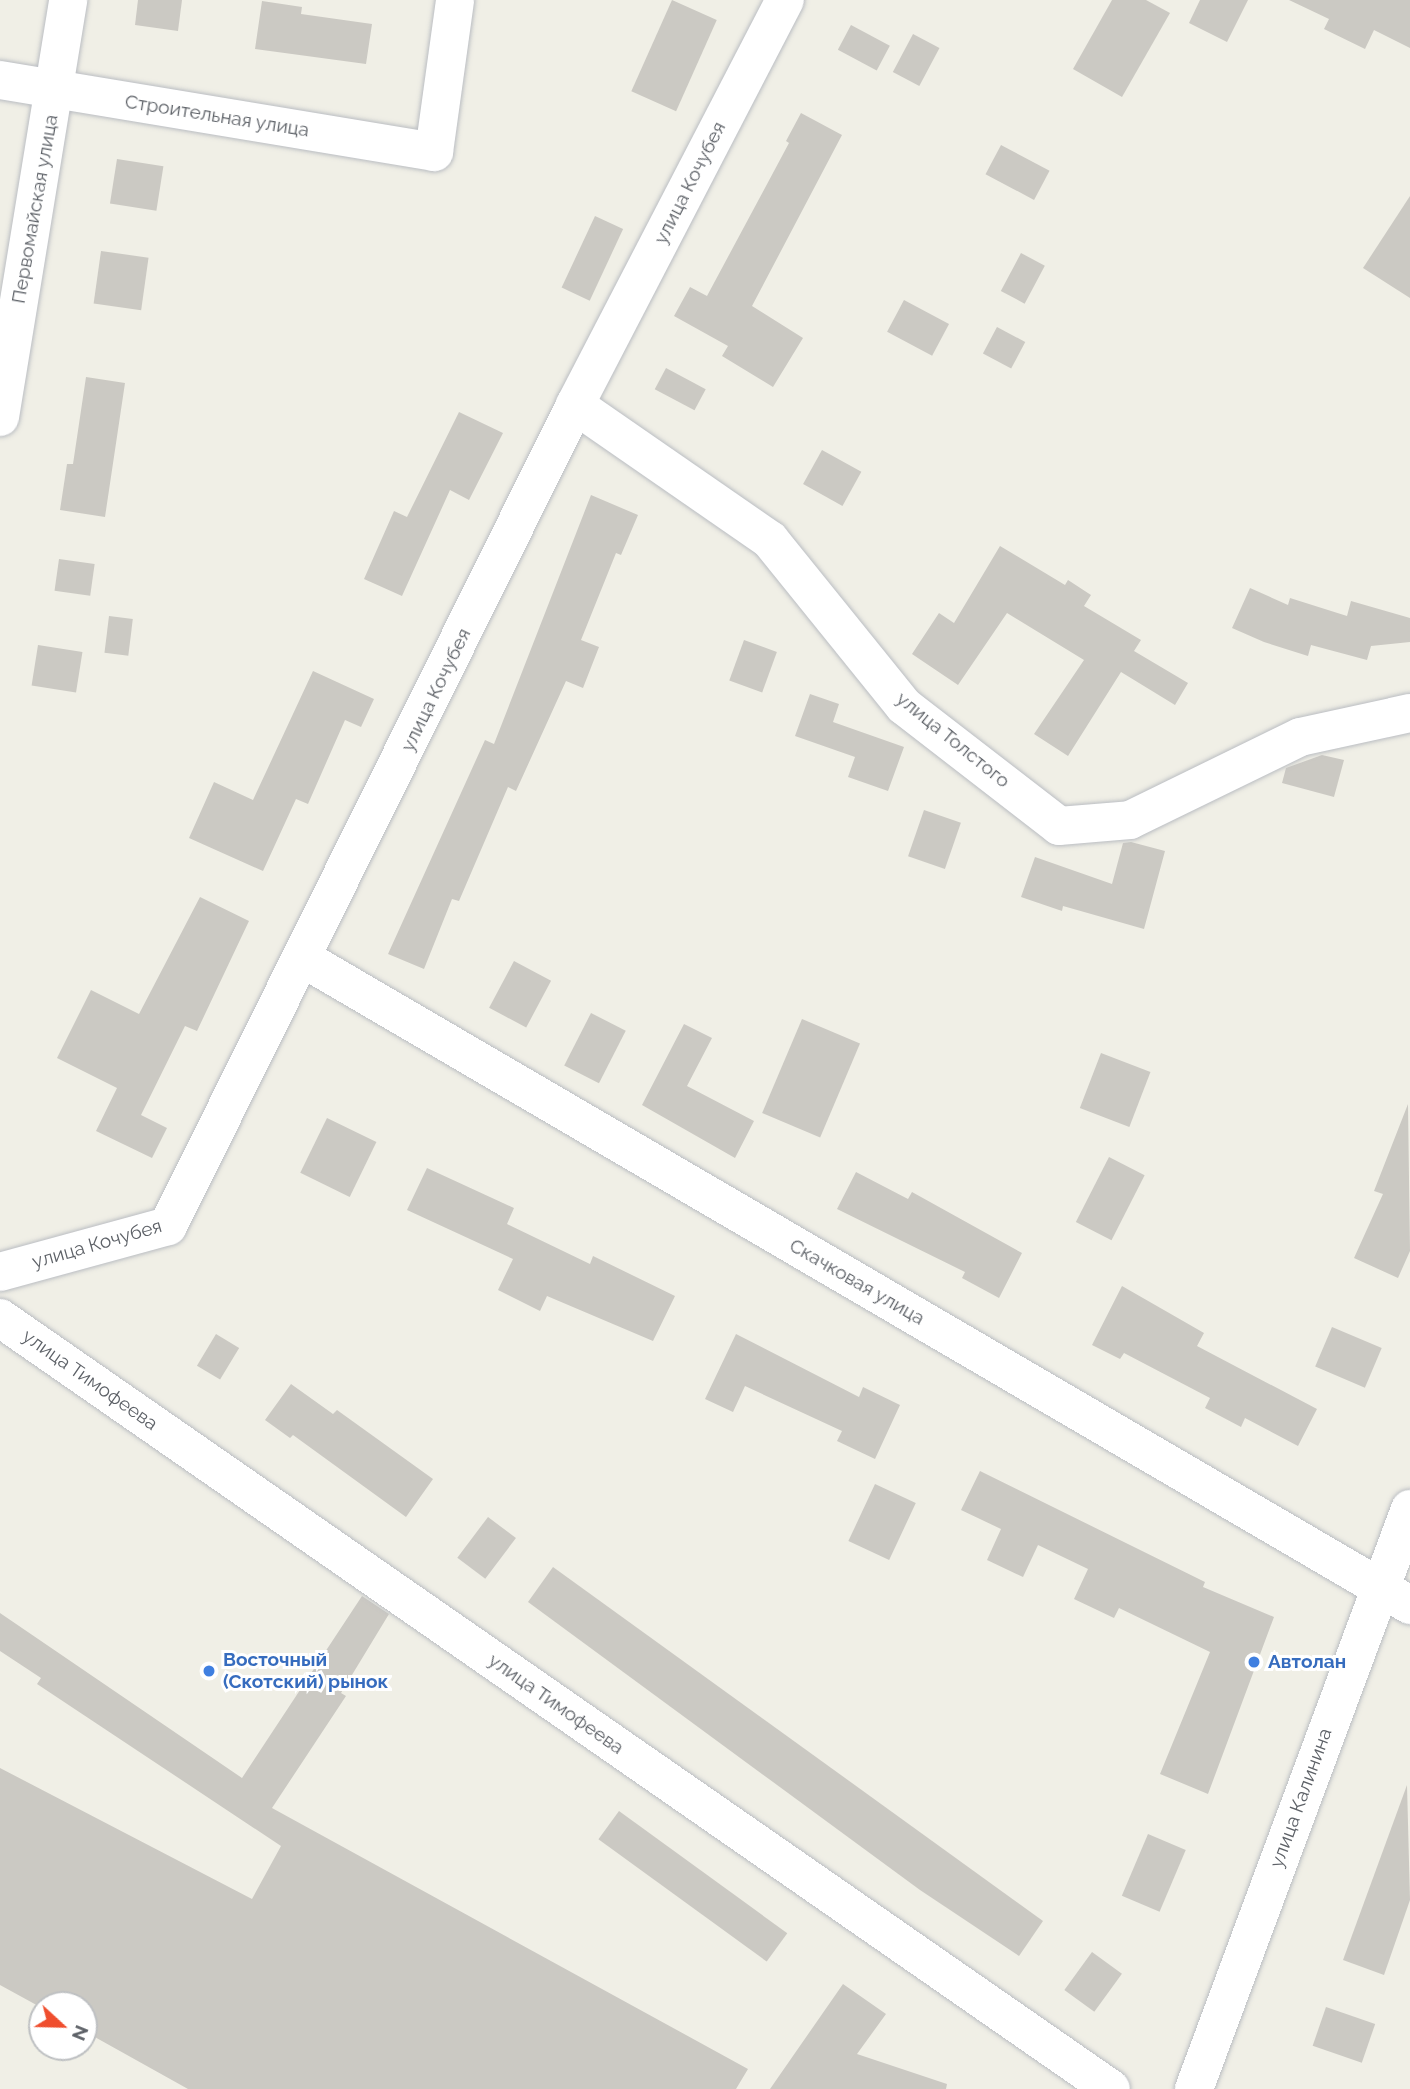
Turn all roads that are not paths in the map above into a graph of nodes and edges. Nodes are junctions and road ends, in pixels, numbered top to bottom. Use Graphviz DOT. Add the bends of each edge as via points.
graph roads {
  1 [pos="68,0"];
  2 [pos="455,0"];
  3 [pos="785,0"];
  4 [pos="0,80"];
  5 [pos="56,89"];
  6 [pos="575,405"];
  7 [pos="0,417"];
  8 [pos="1410,713"];
  9 [pos="304,959"];
  10 [pos="0,1272"];
  11 [pos="0,1318"];
  12 [pos="1410,1508"];
  13 [pos="1395,1596"];
  14 [pos="1111,2089"];
  15 [pos="1194,2089"];
  1 -- 5 [label="street, Первомайская улица"];
  2 -- 5 [label="street, Строительная улица" via="434,152"];
  3 -- 6 [label="street, улица Кочубея"];
  4 -- 5 [label="street, Строительная улица"];
  5 -- 7 [label="street, Первомайская улица"];
  6 -- 8 [label="street, улица Толстого" via="770,540 904,706 1059,826 1130,820 1300,737"];
  6 -- 9 [label="street, улица Кочубея"];
  9 -- 10 [label="street, улица Кочубея" via="168,1226"];
  9 -- 13 [label="street, Скачковая улица"];
  11 -- 14 [label="street, улица Тимофеева"];
  12 -- 13 [label="street, улица Калинина"];
  13 -- 15 [label="street, улица Калинина"];
}
